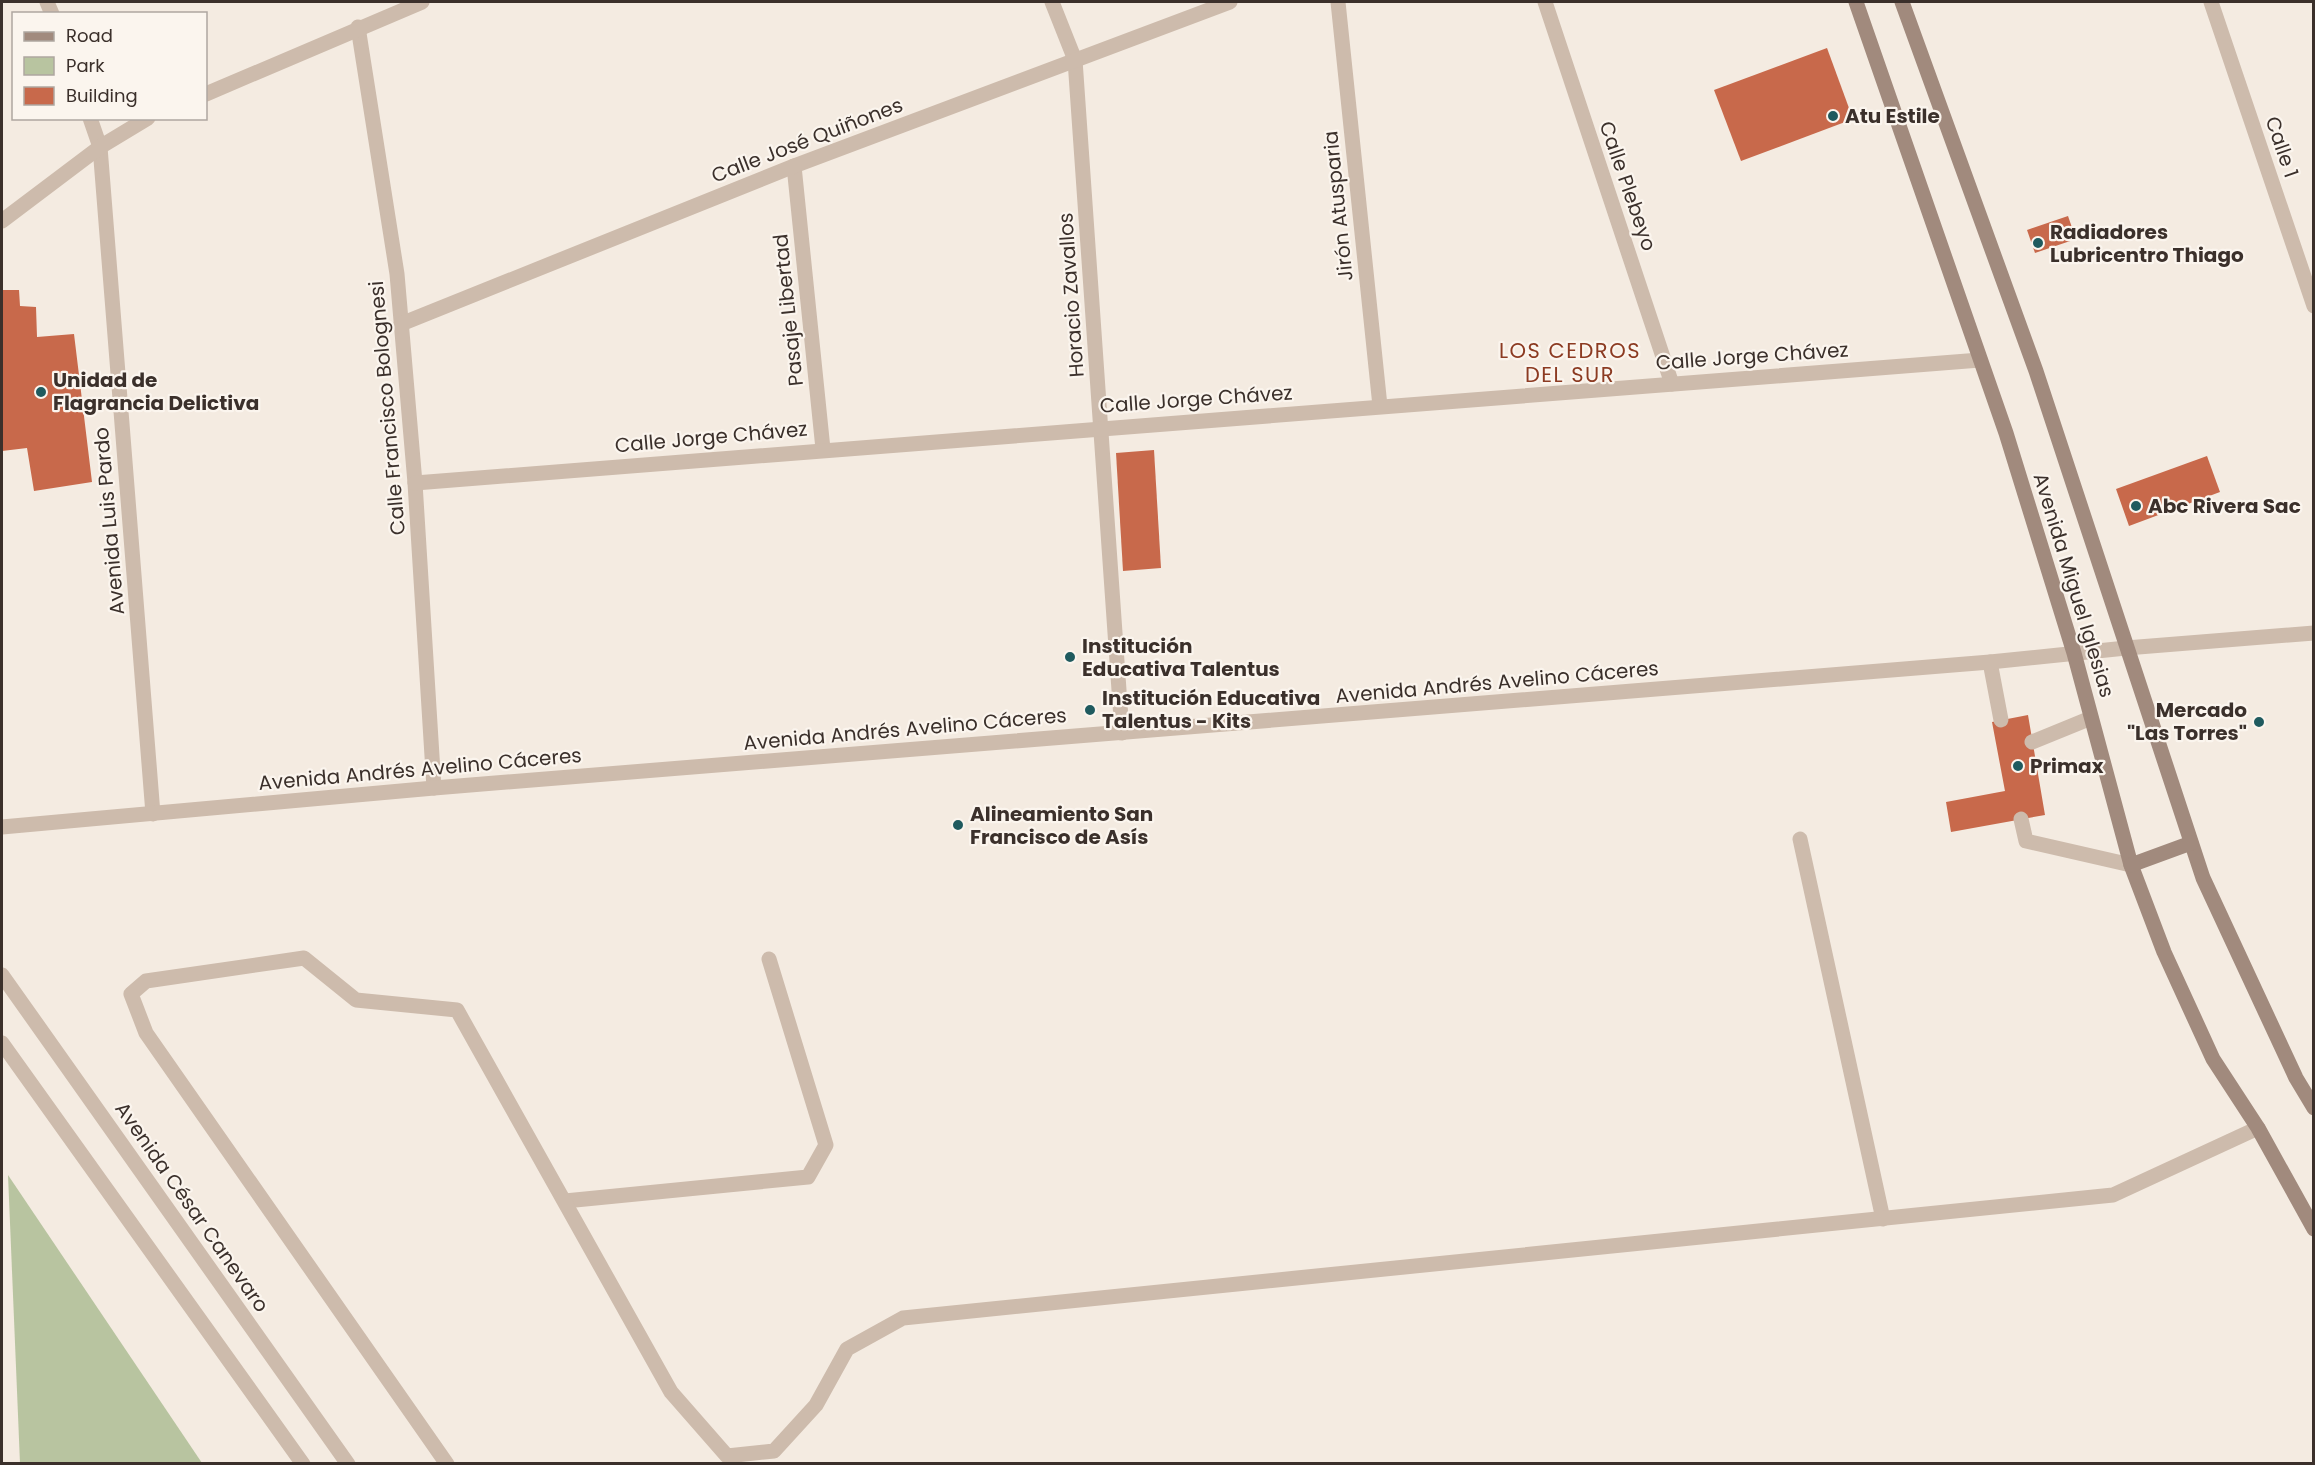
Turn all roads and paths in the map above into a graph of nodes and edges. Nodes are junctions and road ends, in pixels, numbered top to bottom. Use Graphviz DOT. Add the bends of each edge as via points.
graph roads {
  1 [pos="422,2"];
  2 [pos="1052,2"];
  3 [pos="1230,2"];
  4 [pos="1338,2"];
  5 [pos="1545,2"];
  6 [pos="1856,2"];
  7 [pos="1902,2"];
  8 [pos="2211,2"];
  9 [pos="1207,6"];
  10 [pos="358,27"];
  11 [pos="1075,60"];
  12 [pos="207,94"];
  13 [pos="91,120"];
  14 [pos="145,120"];
  15 [pos="100,147"];
  16 [pos="794,166"];
  17 [pos="2,221"];
  18 [pos="2313,306"];
  19 [pos="401,324"];
  20 [pos="1980,360"];
  21 [pos="1672,384"];
  22 [pos="1380,406"];
  23 [pos="1102,427"];
  24 [pos="823,449"];
  25 [pos="415,483"];
  26 [pos="2313,633"];
  27 [pos="2126,648"];
  28 [pos="2074,653"];
  29 [pos="1990,662"];
  30 [pos="2091,718"];
  31 [pos="2001,720"];
  32 [pos="1122,733"];
  33 [pos="2032,742"];
  34 [pos="434,788"];
  35 [pos="153,814"];
  36 [pos="2021,819"];
  37 [pos="2,827"];
  38 [pos="1800,839"];
  39 [pos="2191,843"];
  40 [pos="2131,865"];
  41 [pos="769,958"];
  42 [pos="2,975"];
  43 [pos="2,1043"];
  44 [pos="2313,1108"];
  45 [pos="2258,1128"];
  46 [pos="565,1201"];
  47 [pos="1883,1219"];
  48 [pos="2313,1230"];
  49 [pos="303,1464"];
  50 [pos="348,1464"];
  51 [pos="447,1464"];
  1 -- 10 [label="street"];
  2 -- 11 [label="street, Horacio Zavallos"];
  3 -- 9 [label="street, Calle José Quiñones"];
  4 -- 22 [label="street, Jirón Atusparia"];
  5 -- 21 [label="street, Calle Plebeyo"];
  6 -- 20 [label="main road, Avenida Miguel Iglesias"];
  7 -- 27 [label="main road, Avenida Miguel Iglesias" via="2036,371"];
  8 -- 18 [label="street, Calle 1"];
  9 -- 11 [label="street, Calle José Quiñones"];
  10 -- 12 [label="street"];
  10 -- 19 [label="street, Calle Francisco Bolognesi" via="397,274"];
  11 -- 16 [label="street, Calle José Quiñones"];
  11 -- 23 [label="street, Horacio Zavallos"];
  13 -- 15 [label="street, Avenida Luis Pardo"];
  14 -- 15 [label="street"];
  15 -- 17 [label="street"];
  15 -- 35 [label="street, Avenida Luis Pardo"];
  16 -- 19 [label="street, Calle José Quiñones"];
  16 -- 24 [label="street, Pasaje Libertad"];
  19 -- 25 [label="street, Calle Francisco Bolognesi"];
  20 -- 21 [label="street, Calle Jorge Chávez"];
  20 -- 28 [label="main road, Avenida Miguel Iglesias"];
  21 -- 22 [label="street, Calle Jorge Chávez"];
  22 -- 23 [label="street, Calle Jorge Chávez"];
  23 -- 24 [label="street, Calle Jorge Chávez"];
  23 -- 32 [label="street, Horacio Zavallos"];
  24 -- 25 [label="street, Calle Jorge Chávez"];
  25 -- 34 [label="street, Calle Francisco Bolognesi"];
  26 -- 27 [label="street, Avenida Andrés Avelino Cáceres"];
  27 -- 28 [label="street, Avenida Andrés Avelino Cáceres"];
  27 -- 39 [label="main road, Avenida Miguel Iglesias"];
  28 -- 29 [label="street, Avenida Andrés Avelino Cáceres"];
  28 -- 30 [label="main road, Avenida Miguel Iglesias"];
  29 -- 31 [label="street"];
  29 -- 32 [label="street, Avenida Andrés Avelino Cáceres"];
  30 -- 33 [label="street"];
  30 -- 40 [label="main road, Avenida Miguel Iglesias"];
  32 -- 34 [label="street, Avenida Andrés Avelino Cáceres"];
  34 -- 35 [label="street, Avenida Andrés Avelino Cáceres"];
  35 -- 37 [label="street, Avenida Andrés Avelino Cáceres"];
  36 -- 40 [label="street" via="2026,841"];
  38 -- 47 [label="street"];
  39 -- 40 [label="main road"];
  39 -- 44 [label="main road, Avenida Miguel Iglesias" via="2203,878"];
  40 -- 45 [label="main road, Avenida Miguel Iglesias" via="2164,952 2212,1059"];
  41 -- 46 [label="street" via="826,1145 808,1178"];
  42 -- 50 [label="street, Avenida César Canevaro"];
  43 -- 49 [label="street"];
  45 -- 47 [label="street" via="2113,1195"];
  45 -- 48 [label="main road, Avenida Miguel Iglesias"];
  46 -- 47 [label="street" via="671,1392 727,1456 774,1451 816,1405 847,1349 903,1318"];
  46 -- 51 [label="street" via="457,1010 356,1000 304,958 146,981 131,994 146,1033"];
}
